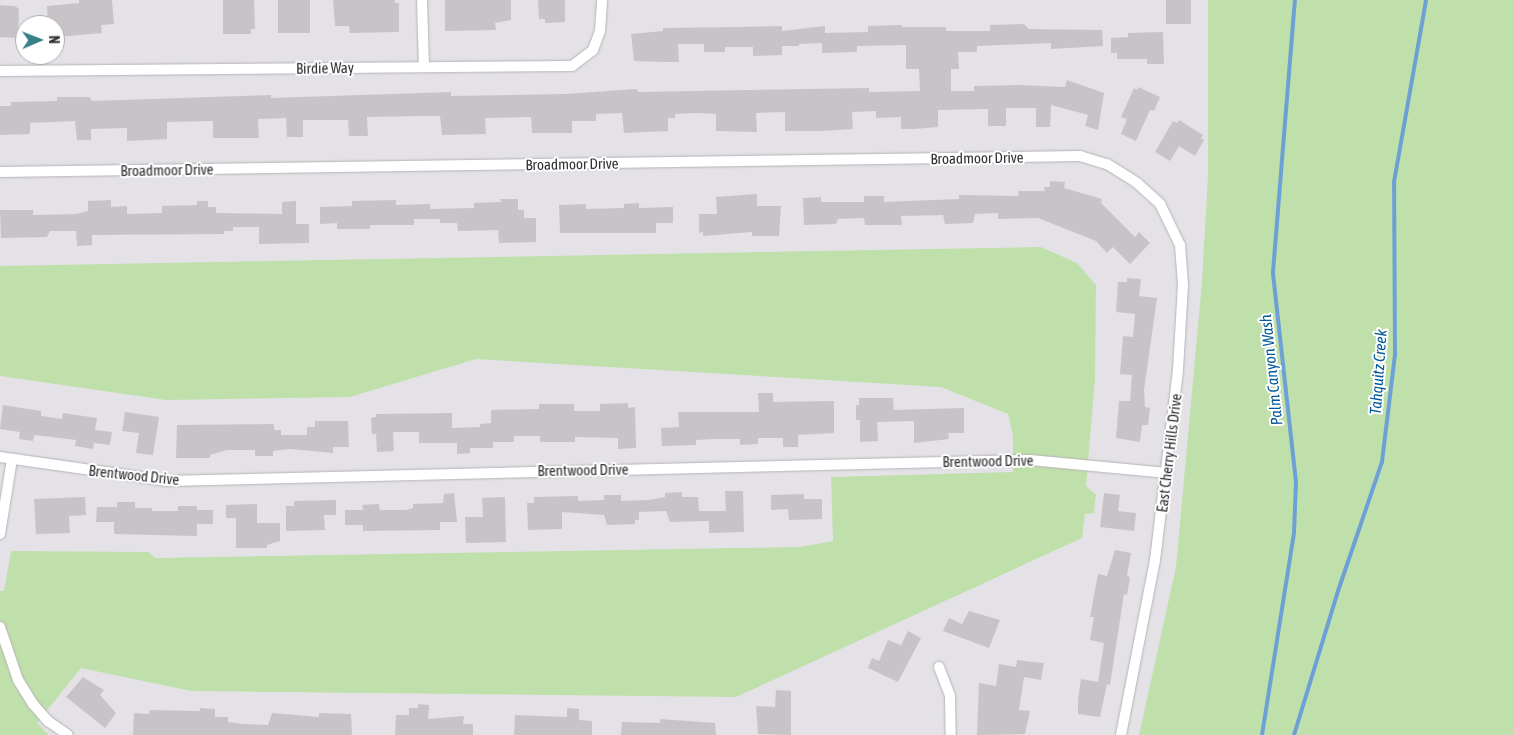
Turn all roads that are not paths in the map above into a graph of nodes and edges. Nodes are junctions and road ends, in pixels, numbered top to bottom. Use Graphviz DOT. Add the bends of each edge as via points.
graph roads {
  1 [pos="422,0"];
  2 [pos="602,0"];
  3 [pos="424,67"];
  4 [pos="0,71"];
  5 [pos="0,172"];
  6 [pos="1137,183"];
  7 [pos="0,457"];
  8 [pos="12,459"];
  9 [pos="1167,473"];
  10 [pos="0,534"];
  11 [pos="0,627"];
  12 [pos="940,667"];
  13 [pos="68,735"];
  14 [pos="951,735"];
  15 [pos="1121,735"];
  1 -- 3 [label="street"];
  2 -- 3 [label="street, Birdie Way" via="600,31 593,50 572,66"];
  3 -- 4 [label="street, Birdie Way"];
  5 -- 6 [label="street, Broadmoor Drive" via="1080,156 1107,164"];
  6 -- 9 [label="street, East Cherry Hills Drive" via="1160,204 1180,244 1183,285"];
  7 -- 8 [label="street, Brentwood Drive"];
  8 -- 9 [label="street, Brentwood Drive" via="168,481 1030,460"];
  8 -- 10 [label="street"];
  9 -- 15 [label="street, East Cherry Hills Drive" via="1156,560"];
  11 -- 13 [label="street" via="18,680 33,704 48,721"];
  12 -- 14 [label="street" via="950,696"];
}
